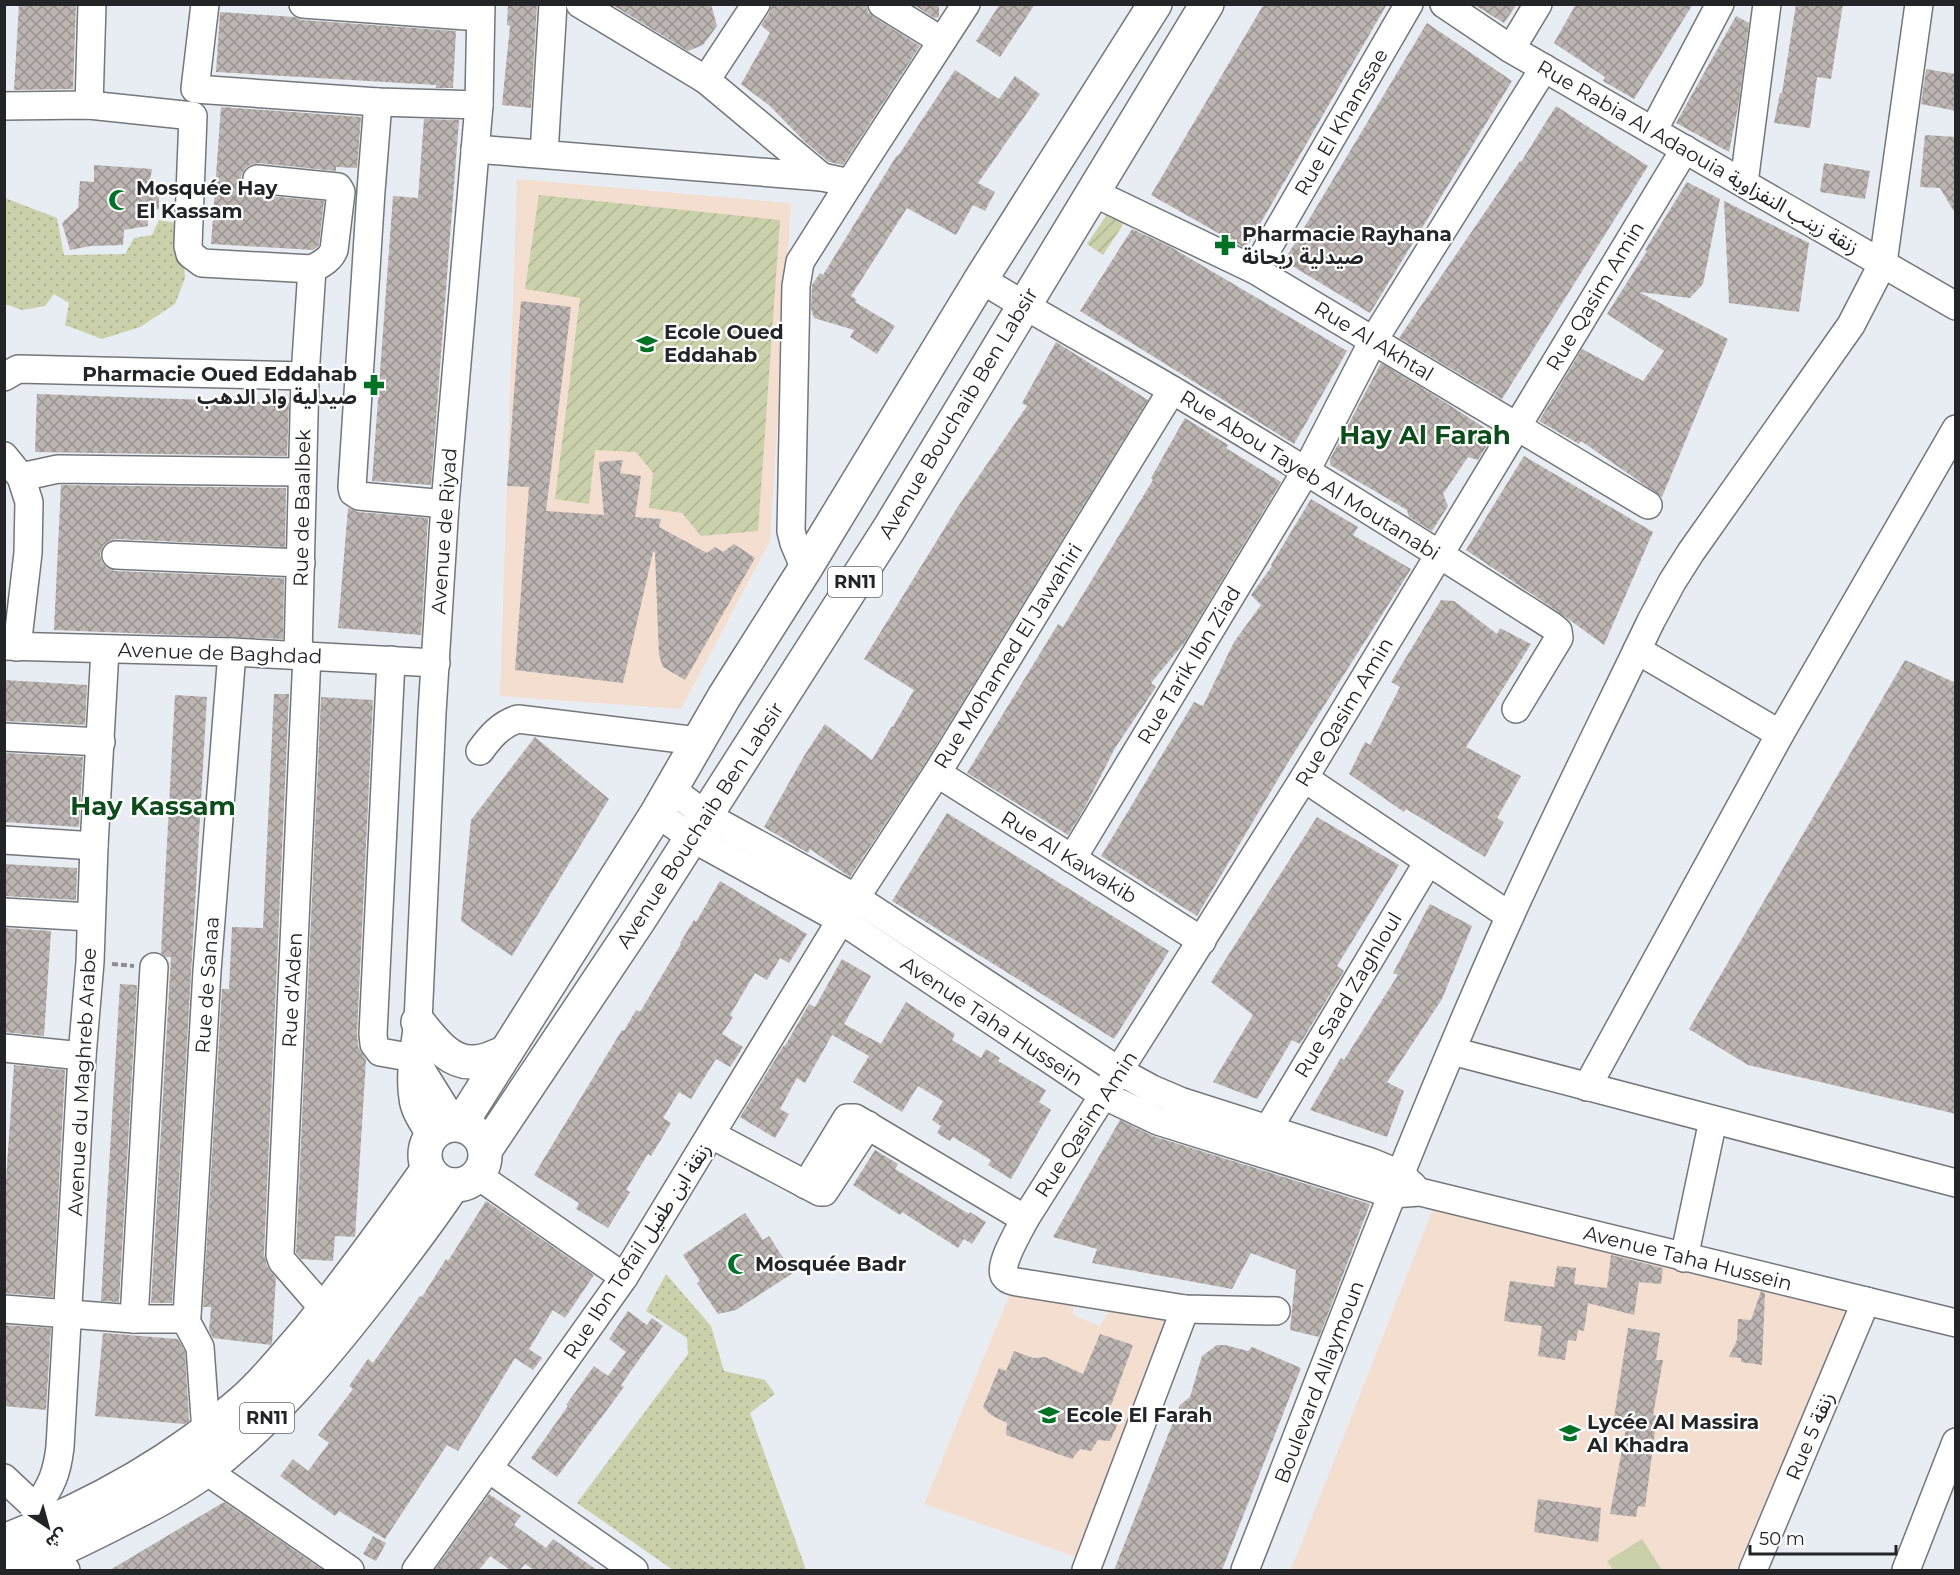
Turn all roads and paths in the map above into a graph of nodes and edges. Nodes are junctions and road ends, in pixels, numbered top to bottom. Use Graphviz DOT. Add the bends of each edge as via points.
graph roads {
  1 [pos="92,4"];
  2 [pos="205,4"];
  3 [pos="303,4"];
  4 [pos="553,4"];
  5 [pos="580,4"];
  6 [pos="756,4"];
  7 [pos="882,4"];
  8 [pos="966,4"];
  9 [pos="1155,4"];
  10 [pos="1207,4"];
  11 [pos="1409,4"];
  12 [pos="1444,4"];
  13 [pos="1538,4"];
  14 [pos="1720,4"];
  15 [pos="1767,4"];
  16 [pos="1919,4"];
  17 [pos="481,11"];
  18 [pos="942,41"];
  19 [pos="1511,49"];
  20 [pos="1544,68"];
  21 [pos="706,80"];
  22 [pos="195,89"];
  23 [pos="378,102"];
  24 [pos="89,105"];
  25 [pos="479,105"];
  26 [pos="4,106"];
  27 [pos="193,116"];
  28 [pos="1653,131"];
  29 [pos="475,149"];
  30 [pos="1684,149"];
  31 [pos="544,154"];
  32 [pos="822,177"];
  33 [pos="257,179"];
  34 [pos="850,183"];
  35 [pos="1744,183"];
  36 [pos="1092,192"];
  37 [pos="1883,263"];
  38 [pos="312,269"];
  39 [pos="1255,270"];
  40 [pos="981,279"];
  41 [pos="1023,306"];
  42 [pos="1956,306"];
  43 [pos="1373,341"];
  44 [pos="305,376"];
  45 [pos="4,377"];
  46 [pos="1172,390"];
  47 [pos="1516,427"];
  48 [pos="1956,429"];
  49 [pos="4,456"];
  50 [pos="1306,471"];
  51 [pos="302,472"];
  52 [pos="21,477"];
  53 [pos="445,504"];
  54 [pos="1648,505"];
  55 [pos="1440,554"];
  56 [pos="116,555"];
  57 [pos="301,563"];
  58 [pos="805,569"];
  59 [pos="11,646"];
  60 [pos="105,650"];
  61 [pos="1637,650"];
  62 [pos="232,652"];
  63 [pos="302,655"];
  64 [pos="391,660"];
  65 [pos="436,663"];
  66 [pos="1516,709"];
  67 [pos="1780,734"];
  68 [pos="4,737"];
  69 [pos="698,741"];
  70 [pos="101,742"];
  71 [pos="480,750"];
  72 [pos="937,773"];
  73 [pos="1304,778"];
  74 [pos="664,801"];
  75 [pos="699,827"];
  76 [pos="4,840"];
  77 [pos="93,846"];
  78 [pos="1072,859"];
  79 [pos="1428,862"];
  80 [pos="848,909"];
  81 [pos="4,912"];
  82 [pos="1510,916"];
  83 [pos="90,917"];
  84 [pos="1202,941"];
  85 [pos="154,967"];
  86 [pos="418,1022"];
  87 [pos="4,1048"];
  88 [pos="1452,1051"];
  89 [pos="506,1052"];
  90 [pos="82,1056"];
  91 [pos="414,1058"];
  92 [pos="1119,1071"];
  93 [pos="1587,1087"];
  94 [pos="1102,1095"];
  95 [pos="1713,1119"];
  96 [pos="449,1128"];
  97 [pos="1268,1129"];
  98 [pos="712,1135"];
  99 [pos="461,1170"];
  100 [pos="1956,1183"];
  101 [pos="1396,1184"];
  102 [pos="1025,1219"];
  103 [pos="1684,1258"];
  104 [pos="624,1277"];
  105 [pos="1866,1301"];
  106 [pos="4,1309"];
  107 [pos="324,1309"];
  108 [pos="1185,1309"];
  109 [pos="1276,1311"];
  110 [pos="69,1313"];
  111 [pos="134,1319"];
  112 [pos="185,1319"];
  113 [pos="1956,1323"];
  114 [pos="206,1432"];
  115 [pos="1956,1442"];
  116 [pos="489,1469"];
  117 [pos="205,1470"];
  118 [pos="4,1478"];
  119 [pos="49,1540"];
  120 [pos="4,1541"];
  121 [pos="12,1570"];
  122 [pos="350,1570"];
  123 [pos="416,1570"];
  124 [pos="634,1570"];
  125 [pos="1086,1570"];
  126 [pos="1245,1570"];
  127 [pos="1753,1570"];
  128 [pos="1905,1570"];
  1 -- 24 [label="street"];
  2 -- 22 [label="street"];
  3 -- 17 [label="street"];
  4 -- 31 [label="street"];
  5 -- 21 [label="street"];
  6 -- 21 [label="street"];
  7 -- 18 [label="street"];
  8 -- 18 [label="street"];
  9 -- 40 [label="main road, RN11"];
  10 -- 36 [label="main road, Avenue Bouchaib Ben Labsir / RN11"];
  11 -- 39 [label="street, Rue El Khanssae"];
  12 -- 19 [label="street, Rue Rabia Al Adaouia زنقة زينب النفزاوية"];
  13 -- 19 [label="street"];
  14 -- 28 [label="street"];
  15 -- 35 [label="street"];
  16 -- 37 [label="street, Boulevard Allaymoun"];
  17 -- 25 [label="street, Avenue de Riyad"];
  18 -- 34 [label="street"];
  19 -- 20 [label="street, Rue Rabia Al Adaouia زنقة زينب النفزاوية"];
  20 -- 28 [label="street, Rue Rabia Al Adaouia زنقة زينب النفزاوية"];
  20 -- 43 [label="street, Rue Tarik Ibn Ziad"];
  21 -- 32 [label="street"];
  22 -- 23 [label="street"];
  22 -- 27 [label="street"];
  23 -- 25 [label="street"];
  23 -- 53 [label="street" via="352,487 359,496"];
  24 -- 26 [label="street"];
  24 -- 27 [label="street"];
  25 -- 29 [label="street, Avenue de Riyad"];
  27 -- 38 [label="street" via="190,254 202,263"];
  28 -- 30 [label="street, Rue Rabia Al Adaouia زنقة زينب النفزاوية"];
  29 -- 31 [label="street"];
  29 -- 53 [label="street, Avenue de Riyad"];
  30 -- 35 [label="street, Rue Rabia Al Adaouia زنقة زينب النفزاوية"];
  30 -- 47 [label="street, Rue Qasim Amin"];
  31 -- 32 [label="street"];
  32 -- 34 [label="street"];
  33 -- 38 [label="street" via="338,187 341,192 334,250 326,261"];
  34 -- 58 [label="street" via="800,262 798,272 791,531"];
  35 -- 37 [label="street, Rue Rabia Al Adaouia زنقة زينب النفزاوية"];
  36 -- 39 [label="street, Rue Al Akhtal"];
  36 -- 41 [label="main road, Avenue Bouchaib Ben Labsir / RN11"];
  37 -- 42 [label="street, Rue Rabia Al Adaouia زنقة زينب النفزاوية"];
  37 -- 61 [label="street, Boulevard Allaymoun" via="1851,325 1690,552"];
  38 -- 44 [label="street, Rue de Baalbek"];
  39 -- 43 [label="street, Rue Al Akhtal"];
  40 -- 41 [label="street, Rue Abou Tayeb Al Moutanabi"];
  40 -- 58 [label="main road, RN11"];
  41 -- 46 [label="street, Rue Abou Tayeb Al Moutanabi"];
  41 -- 75 [label="main road, Avenue Bouchaib Ben Labsir / RN11" via="890,529"];
  43 -- 47 [label="street, Rue Al Akhtal"];
  43 -- 50 [label="street, Rue Tarik Ibn Ziad"];
  44 -- 45 [label="street" via="18,369"];
  44 -- 51 [label="street, Rue de Baalbek"];
  46 -- 50 [label="street, Rue Abou Tayeb Al Moutanabi"];
  46 -- 72 [label="street, Rue Mohamed El Jawahiri"];
  47 -- 54 [label="street, Rue Al Akhtal"];
  47 -- 55 [label="street, Rue Qasim Amin"];
  48 -- 67 [label="street"];
  49 -- 52 [label="street"];
  50 -- 55 [label="street, Rue Abou Tayeb Al Moutanabi"];
  50 -- 78 [label="street, Rue Tarik Ibn Ziad"];
  51 -- 52 [label="street" via="58,469"];
  51 -- 57 [label="street, Rue de Baalbek"];
  52 -- 59 [label="street" via="29,502 30,525"];
  53 -- 65 [label="street, Avenue de Riyad"];
  55 -- 66 [label="street, Rue Abou Tayeb Al Moutanabi" via="1559,634"];
  55 -- 73 [label="street, Rue Qasim Amin"];
  56 -- 57 [label="street"];
  57 -- 63 [label="street, Rue de Baalbek"];
  58 -- 69 [label="main road, RN11"];
  59 -- 60 [label="street, Avenue de Baghdad"];
  60 -- 62 [label="street, Avenue de Baghdad"];
  60 -- 70 [label="street, Avenue du Maghreb Arabe"];
  61 -- 67 [label="street"];
  61 -- 82 [label="street, Boulevard Allaymoun"];
  62 -- 63 [label="street, Avenue de Baghdad"];
  62 -- 112 [label="street, Rue de Sanaa"];
  63 -- 64 [label="street, Avenue de Baghdad"];
  63 -- 107 [label="street, Rue d'Aden" via="280,1255"];
  64 -- 65 [label="street, Avenue de Baghdad"];
  64 -- 91 [label="street" via="373,1034 380,1052"];
  65 -- 86 [label="street, Avenue de Riyad"];
  67 -- 93 [label="street"];
  68 -- 70 [label="street"];
  69 -- 71 [label="street" via="518,719 495,733"];
  69 -- 74 [label="main road, RN11"];
  70 -- 77 [label="street, Avenue du Maghreb Arabe"];
  72 -- 78 [label="street, Rue Al Kawakib"];
  72 -- 80 [label="street, Rue Mohamed El Jawahiri"];
  73 -- 79 [label="street"];
  73 -- 84 [label="street, Rue Qasim Amin"];
  74 -- 75 [label="street, Avenue Taha Hussein"];
  74 -- 89 [label="main road, RN11"];
  75 -- 80 [label="street, Avenue Taha Hussein"];
  75 -- 99 [label="main road, Avenue Bouchaib Ben Labsir / RN11"];
  76 -- 77 [label="street"];
  77 -- 83 [label="street, Avenue du Maghreb Arabe"];
  78 -- 84 [label="street, Rue Al Kawakib"];
  79 -- 82 [label="street"];
  79 -- 97 [label="street, Rue Saad Zaghloul"];
  80 -- 92 [label="street, Avenue Taha Hussein"];
  80 -- 94 [label="street, Avenue Taha Hussein"];
  80 -- 98 [label="street, Rue Ibn Tofail زنقة ابن طفيل"];
  81 -- 83 [label="street"];
  82 -- 88 [label="street, Boulevard Allaymoun"];
  83 -- 90 [label="street, Avenue du Maghreb Arabe"];
  84 -- 92 [label="street, Rue Qasim Amin"];
  85 -- 111 [label="street"];
  86 -- 89 [label="main road" via="436,1044 460,1060 473,1062"];
  86 -- 91 [label="street, Avenue de Riyad"];
  87 -- 90 [label="street"];
  88 -- 93 [label="street"];
  88 -- 101 [label="street, Boulevard Allaymoun"];
  89 -- 96 [label="main road, RN11"];
  90 -- 110 [label="street, Avenue du Maghreb Arabe"];
  91 -- 96 [label="street"];
  92 -- 94 [label="street, Rue Qasim Amin"];
  92 -- 97 [label="street, Avenue Taha Hussein" via="1180,1101"];
  93 -- 95 [label="street"];
  94 -- 101 [label="street, Avenue Taha Hussein" via="1158,1121"];
  94 -- 102 [label="street, Rue Qasim Amin"];
  95 -- 100 [label="street"];
  95 -- 103 [label="street"];
  96 -- 99 [label="main road" via="475,1132 483,1142"];
  96 -- 99 [label="main road, RN11" via="424,1152"];
  97 -- 101 [label="street, Avenue Taha Hussein" via="1371,1162"];
  98 -- 102 [label="street" via="806,1185 847,1118 855,1118"];
  98 -- 104 [label="street, Rue Ibn Tofail زنقة ابن طفيل"];
  99 -- 104 [label="street"];
  99 -- 107 [label="main road, Avenue Bouchaib Ben Labsir / RN11" via="380,1237"];
  99 -- 117 [label="main road, Avenue Bouchaib Ben Labsir / RN11" via="403,1255 309,1373 270,1415"];
  101 -- 103 [label="street, Avenue Taha Hussein"];
  101 -- 126 [label="street, Boulevard Allaymoun"];
  102 -- 108 [label="street, Rue Qasim Amin" via="1004,1264 1009,1280"];
  103 -- 105 [label="street, Avenue Taha Hussein"];
  104 -- 116 [label="street, Rue Ibn Tofail زنقة ابن طفيل"];
  105 -- 113 [label="street, Avenue Taha Hussein"];
  105 -- 127 [label="street, Rue 5 زنقة"];
  106 -- 110 [label="street"];
  107 -- 114 [label="main road, Avenue Bouchaib Ben Labsir / RN11" via="245,1400"];
  108 -- 109 [label="street"];
  108 -- 125 [label="street"];
  110 -- 111 [label="street"];
  110 -- 119 [label="street, Avenue du Maghreb Arabe"];
  111 -- 112 [label="street"];
  112 -- 114 [label="street" via="200,1347"];
  114 -- 119 [label="main road, Avenue Bouchaib Ben Labsir / RN11" via="154,1467 64,1517"];
  115 -- 128 [label="street"];
  116 -- 123 [label="street, Rue Ibn Tofail زنقة ابن طفيل"];
  116 -- 124 [label="street"];
  117 -- 119 [label="main road, Avenue Bouchaib Ben Labsir / RN11" via="157,1501"];
  117 -- 122 [label="street"];
  118 -- 119 [label="street"];
  119 -- 120 [label="main road, Avenue Bouchaib Ben Labsir / RN11"];
  119 -- 121 [label="main road, Avenue Bouchaib Ben Labsir / RN11"];
}
